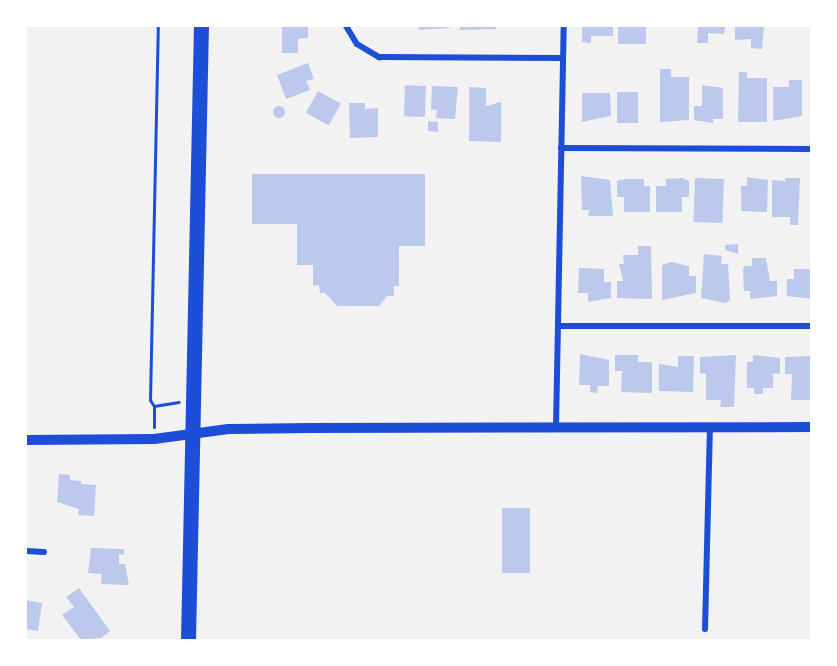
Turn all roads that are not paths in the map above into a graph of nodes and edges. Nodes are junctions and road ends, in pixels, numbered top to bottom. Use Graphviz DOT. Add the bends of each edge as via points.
graph roads {
  1 [pos="201,26"];
  2 [pos="346,26"];
  3 [pos="564,26"];
  4 [pos="562,58"];
  5 [pos="561,148"];
  6 [pos="812,149"];
  7 [pos="558,326"];
  8 [pos="812,326"];
  9 [pos="556,427"];
  10 [pos="710,427"];
  11 [pos="812,427"];
  12 [pos="193,434"];
  13 [pos="26,440"];
  14 [pos="26,551"];
  15 [pos="44,552"];
  16 [pos="705,629"];
  17 [pos="188,640"];
  1 -- 12 [label="main road"];
  2 -- 4 [label="street" via="363,49 389,58"];
  3 -- 4 [label="street"];
  4 -- 5 [label="street"];
  5 -- 6 [label="street"];
  5 -- 7 [label="street"];
  7 -- 8 [label="street"];
  7 -- 9 [label="street"];
  9 -- 10 [label="street"];
  9 -- 12 [label="street" via="310,428"];
  10 -- 11 [label="street"];
  10 -- 16 [label="street"];
  12 -- 13 [label="street" via="154,439"];
  12 -- 17 [label="main road"];
  14 -- 15 [label="street"];
}
